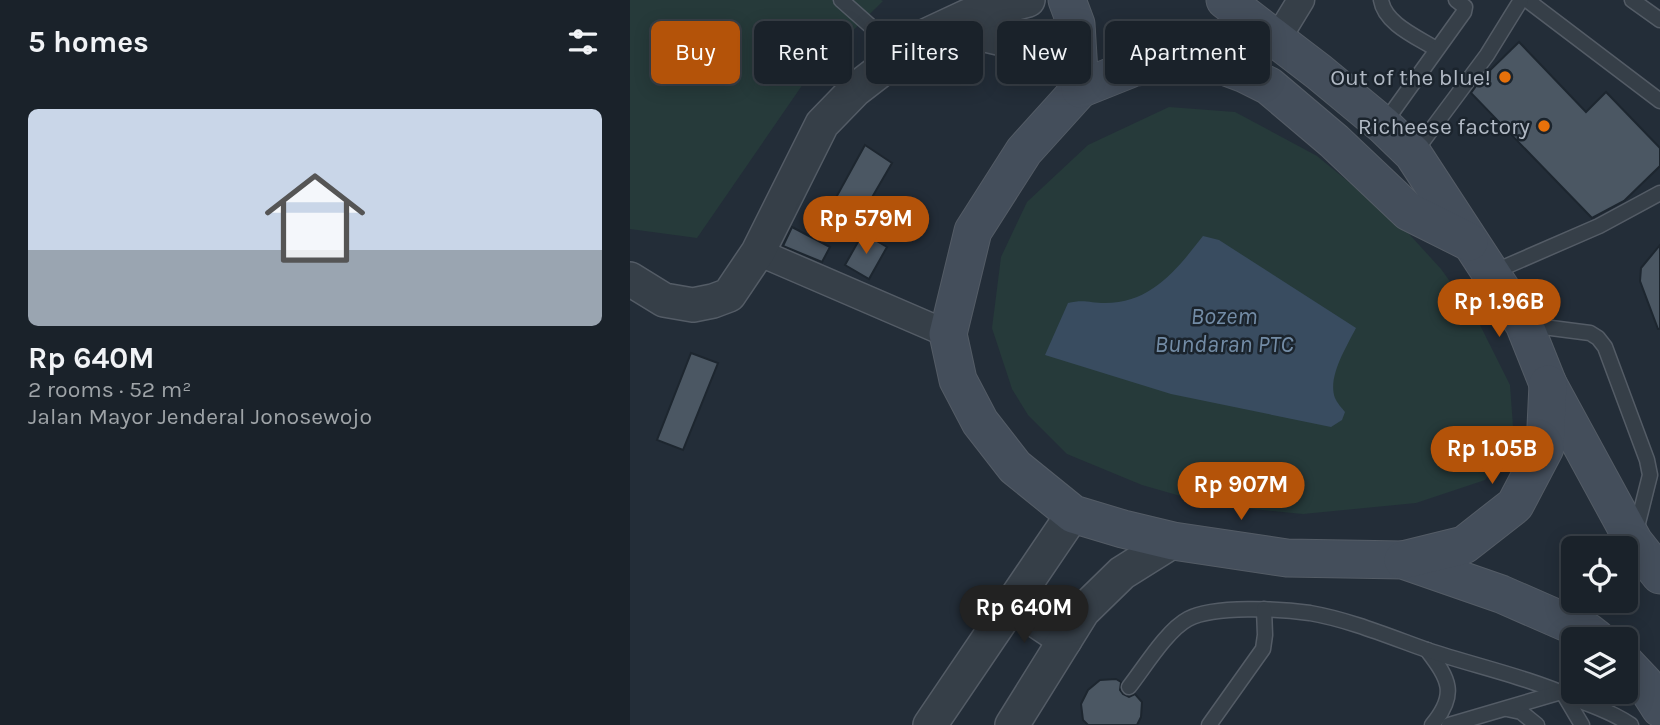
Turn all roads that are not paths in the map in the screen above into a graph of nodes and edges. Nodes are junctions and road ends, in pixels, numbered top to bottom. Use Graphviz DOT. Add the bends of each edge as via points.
graph roads {
  1 [pos="841,0"];
  2 [pos="1028,0"];
  3 [pos="1067,0"];
  4 [pos="1301,0"];
  5 [pos="1381,0"];
  6 [pos="1456,0"];
  7 [pos="1521,0"];
  8 [pos="1527,0"];
  9 [pos="1632,0"];
  10 [pos="1243,6"];
  11 [pos="1660,20"];
  12 [pos="958,21"];
  13 [pos="1075,21"];
  14 [pos="866,22"];
  15 [pos="1276,41"];
  16 [pos="1436,49"];
  17 [pos="1091,76"];
  18 [pos="866,82"];
  19 [pos="1075,84"];
  20 [pos="1660,101"];
  21 [pos="1384,125"];
  22 [pos="1413,154"];
  23 [pos="1660,193"];
  24 [pos="758,252"];
  25 [pos="1482,258"];
  26 [pos="630,279"];
  27 [pos="1524,324"];
  28 [pos="948,334"];
  29 [pos="1548,384"];
  30 [pos="1073,514"];
  31 [pos="1631,536"];
  32 [pos="1635,536"];
  33 [pos="1173,541"];
  34 [pos="1638,547"];
  35 [pos="1403,560"];
  36 [pos="1660,575"];
  37 [pos="1013,605"];
  38 [pos="1264,609"];
  39 [pos="1577,627"];
  40 [pos="1065,640"];
  41 [pos="1427,650"];
  42 [pos="1638,677"];
  43 [pos="1129,687"];
  44 [pos="1561,692"];
  45 [pos="1561,692"];
  46 [pos="1569,704"];
  47 [pos="1592,704"];
  48 [pos="1506,708"];
  49 [pos="1660,708"];
  50 [pos="930,725"];
  51 [pos="1012,725"];
  52 [pos="1209,725"];
  53 [pos="1432,725"];
  54 [pos="1449,725"];
  55 [pos="1537,725"];
  56 [pos="1582,725"];
  57 [pos="1631,725"];
  1 -- 14 [label="lane"];
  2 -- 12 [label="street"];
  3 -- 13 [label="main road"];
  4 -- 15 [label="street"];
  5 -- 16 [label="lane" via="1382,9 1396,24"];
  6 -- 16 [label="lane" via="1465,7 1464,12"];
  7 -- 22 [label="lane" via="1487,55"];
  8 -- 20 [label="lane"];
  9 -- 11 [label="lane"];
  10 -- 15 [label="main road"];
  15 -- 21 [label="main road"];
  16 -- 21 [label="lane"];
  17 -- 25 [label="main road" via="1198,61 1245,74 1269,86 1409,212"];
  18 -- 24 [label="street" via="822,124"];
  19 -- 28 [label="main road" via="1024,151 973,231"];
  21 -- 22 [label="main road"];
  22 -- 25 [label="main road"];
  23 -- 25 [label="lane" via="1599,226"];
  24 -- 26 [label="street" via="729,295 713,302 693,305 664,300"];
  24 -- 28 [label="street"];
  25 -- 27 [label="main road"];
  27 -- 29 [label="main road"];
  27 -- 32 [label="lane" via="1590,332 1605,347 1650,475"];
  28 -- 30 [label="main road" via="958,380 980,422 1016,467"];
  29 -- 31 [label="main road"];
  29 -- 35 [label="main road" via="1545,448 1515,505 1464,545"];
  30 -- 33 [label="main road"];
  30 -- 37 [label="street"];
  33 -- 35 [label="main road" via="1287,558"];
  33 -- 40 [label="street" via="1122,573 1083,611"];
  34 -- 36 [label="main road"];
  35 -- 39 [label="main road" via="1501,594"];
  37 -- 40 [label="street"];
  37 -- 50 [label="street"];
  38 -- 41 [label="lane" via="1311,613"];
  38 -- 43 [label="lane" via="1188,619"];
  38 -- 52 [label="lane" via="1263,649"];
  40 -- 51 [label="street"];
  41 -- 44 [label="lane"];
  41 -- 53 [label="lane" via="1447,677 1448,692 1445,710"];
  42 -- 49 [label="main road"];
  45 -- 48 [label="lane"];
  46 -- 56 [label="lane"];
  47 -- 57 [label="lane"];
  48 -- 54 [label="lane"];
  48 -- 55 [label="lane" via="1521,712"];
}
